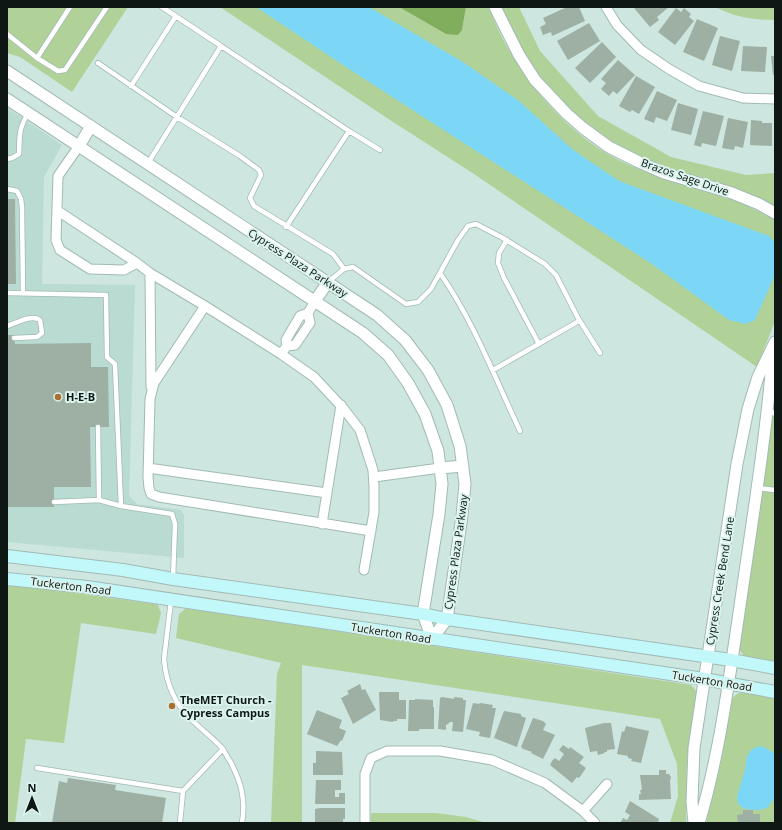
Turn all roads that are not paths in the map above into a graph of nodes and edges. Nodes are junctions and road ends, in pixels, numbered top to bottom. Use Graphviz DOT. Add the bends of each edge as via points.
graph roads {
  1 [pos="70,7"];
  2 [pos="107,7"];
  3 [pos="162,7"];
  4 [pos="495,7"];
  5 [pos="606,7"];
  6 [pos="176,16"];
  7 [pos="7,34"];
  8 [pos="221,46"];
  9 [pos="37,58"];
  10 [pos="98,63"];
  11 [pos="7,72"];
  12 [pos="131,86"];
  13 [pos="7,99"];
  14 [pos="775,99"];
  15 [pos="28,112"];
  16 [pos="177,117"];
  17 [pos="91,126"];
  18 [pos="349,131"];
  19 [pos="79,146"];
  20 [pos="380,150"];
  21 [pos="7,159"];
  22 [pos="148,164"];
  23 [pos="7,189"];
  24 [pos="58,211"];
  25 [pos="775,213"];
  26 [pos="286,227"];
  27 [pos="507,240"];
  28 [pos="137,263"];
  29 [pos="344,269"];
  30 [pos="150,273"];
  31 [pos="440,273"];
  32 [pos="328,282"];
  33 [pos="7,293"];
  34 [pos="23,293"];
  35 [pos="315,301"];
  36 [pos="205,306"];
  37 [pos="579,321"];
  38 [pos="7,326"];
  39 [pos="14,338"];
  40 [pos="774,343"];
  41 [pos="539,344"];
  42 [pos="600,353"];
  43 [pos="281,354"];
  44 [pos="493,370"];
  45 [pos="152,391"];
  46 [pos="341,405"];
  47 [pos="771,412"];
  48 [pos="98,427"];
  49 [pos="520,431"];
  50 [pos="462,466"];
  51 [pos="148,468"];
  52 [pos="440,468"];
  53 [pos="374,477"];
  54 [pos="757,488"];
  55 [pos="775,490"];
  56 [pos="327,494"];
  57 [pos="99,500"];
  58 [pos="54,502"];
  59 [pos="122,506"];
  60 [pos="322,524"];
  61 [pos="371,531"];
  62 [pos="7,556"];
  63 [pos="364,570"];
  64 [pos="7,579"];
  65 [pos="173,579"];
  66 [pos="171,600"];
  67 [pos="423,614"];
  68 [pos="447,619"];
  69 [pos="432,639"];
  70 [pos="708,657"];
  71 [pos="732,660"];
  72 [pos="775,668"];
  73 [pos="704,680"];
  74 [pos="727,684"];
  75 [pos="775,692"];
  76 [pos="223,750"];
  77 [pos="38,768"];
  78 [pos="608,784"];
  79 [pos="183,791"];
  80 [pos="583,811"];
  81 [pos="180,823"];
  82 [pos="242,823"];
  83 [pos="365,823"];
  84 [pos="595,823"];
  85 [pos="694,823"];
  86 [pos="699,823"];
  1 -- 9 [label="lane"];
  2 -- 9 [label="lane" via="65,70 58,71"];
  3 -- 6 [label="lane"];
  4 -- 25 [label="street, Brazos Sage Drive" via="519,55 535,80 566,114 583,128 609,147 639,162 732,193"];
  5 -- 14 [label="street" via="617,25 642,50 699,86 743,98"];
  6 -- 8 [label="lane"];
  6 -- 12 [label="lane"];
  7 -- 9 [label="lane"];
  8 -- 16 [label="lane"];
  8 -- 18 [label="lane"];
  10 -- 12 [label="lane"];
  11 -- 17 [label="street, Cypress Plaza Parkway"];
  12 -- 16 [label="lane"];
  13 -- 15 [label="street, Cypress Plaza Parkway"];
  15 -- 19 [label="street, Cypress Plaza Parkway"];
  15 -- 21 [label="lane" via="19,132 19,154"];
  16 -- 22 [label="lane"];
  16 -- 26 [label="lane" via="259,170 261,175 250,198 254,206"];
  17 -- 19 [label="street"];
  17 -- 22 [label="street, Cypress Plaza Parkway"];
  18 -- 20 [label="lane"];
  18 -- 26 [label="lane"];
  19 -- 24 [label="street" via="58,176"];
  19 -- 35 [label="street, Cypress Plaza Parkway"];
  22 -- 32 [label="street, Cypress Plaza Parkway"];
  23 -- 34 [label="lane" via="17,191 21,199"];
  24 -- 28 [label="street"];
  24 -- 28 [label="street" via="56,240 60,250 90,269 124,270"];
  26 -- 29 [label="lane" via="333,254"];
  27 -- 31 [label="lane" via="476,224 468,226"];
  27 -- 37 [label="lane" via="545,264 556,275"];
  27 -- 41 [label="lane" via="499,252 498,263"];
  28 -- 30 [label="street"];
  29 -- 31 [label="lane" via="353,267 406,304 418,302 431,289"];
  29 -- 32 [label="lane"];
  30 -- 36 [label="street"];
  30 -- 45 [label="street"];
  31 -- 44 [label="lane" via="455,295"];
  32 -- 35 [label="street"];
  32 -- 50 [label="street, Cypress Plaza Parkway" via="377,315 405,340 428,370 447,405 460,446"];
  33 -- 34 [label="lane"];
  34 -- 59 [label="lane" via="106,295 107,357 115,364"];
  35 -- 43 [label="street" via="308,313 300,316"];
  35 -- 52 [label="street, Cypress Plaza Parkway" via="363,333 392,360 425,414 438,451"];
  36 -- 43 [label="street"];
  36 -- 45 [label="street" via="154,383"];
  37 -- 41 [label="lane"];
  37 -- 42 [label="lane"];
  38 -- 39 [label="lane" via="29,318 40,320 42,332 37,337"];
  40 -- 47 [label="street, Cypress Creek Bend Lane"];
  40 -- 70 [label="street, Cypress Creek Bend Lane" via="758,377 742,436"];
  41 -- 44 [label="lane"];
  43 -- 46 [label="street" via="314,377"];
  44 -- 49 [label="lane"];
  45 -- 51 [label="street"];
  46 -- 53 [label="street" via="360,430"];
  46 -- 56 [label="street"];
  47 -- 54 [label="street, Cypress Creek Bend Lane"];
  48 -- 57 [label="lane"];
  50 -- 52 [label="street"];
  50 -- 68 [label="street, Cypress Plaza Parkway" via="465,484 462,516"];
  51 -- 56 [label="street"];
  51 -- 60 [label="street" via="151,494 159,497"];
  52 -- 53 [label="street"];
  52 -- 67 [label="street, Cypress Plaza Parkway" via="442,484 439,514"];
  53 -- 61 [label="street"];
  54 -- 55 [label="lane"];
  54 -- 71 [label="street, Cypress Creek Bend Lane"];
  56 -- 60 [label="street"];
  57 -- 58 [label="lane"];
  57 -- 59 [label="lane"];
  59 -- 65 [label="lane" via="172,514 175,524"];
  60 -- 61 [label="street"];
  61 -- 63 [label="street"];
  62 -- 65 [label="main road, Tuckerton Road" via="82,564"];
  64 -- 66 [label="main road, Tuckerton Road" via="87,587"];
  65 -- 66 [label="main road"];
  65 -- 67 [label="main road, Tuckerton Road"];
  66 -- 69 [label="main road, Tuckerton Road"];
  66 -- 76 [label="lane" via="164,652 169,685 185,713"];
  67 -- 68 [label="main road, Tuckerton Road"];
  67 -- 69 [label="street, Cypress Plaza Parkway"];
  68 -- 69 [label="street, Cypress Plaza Parkway"];
  68 -- 70 [label="main road, Tuckerton Road"];
  69 -- 73 [label="main road, Tuckerton Road"];
  70 -- 71 [label="main road, Tuckerton Road"];
  70 -- 73 [label="street, Cypress Creek Bend Lane"];
  71 -- 72 [label="main road, Tuckerton Road"];
  71 -- 74 [label="street, Cypress Creek Bend Lane"];
  73 -- 74 [label="main road, Tuckerton Road"];
  73 -- 85 [label="street, Cypress Creek Bend Lane" via="694,748"];
  74 -- 75 [label="main road, Tuckerton Road"];
  74 -- 86 [label="street, Cypress Creek Bend Lane" via="717,749"];
  76 -- 79 [label="lane"];
  76 -- 82 [label="lane" via="241,785"];
  77 -- 79 [label="lane"];
  78 -- 80 [label="street"];
  79 -- 81 [label="lane"];
  80 -- 83 [label="street" via="545,783 492,760 440,751 387,751 372,758 365,774"];
  80 -- 84 [label="street"];
}
